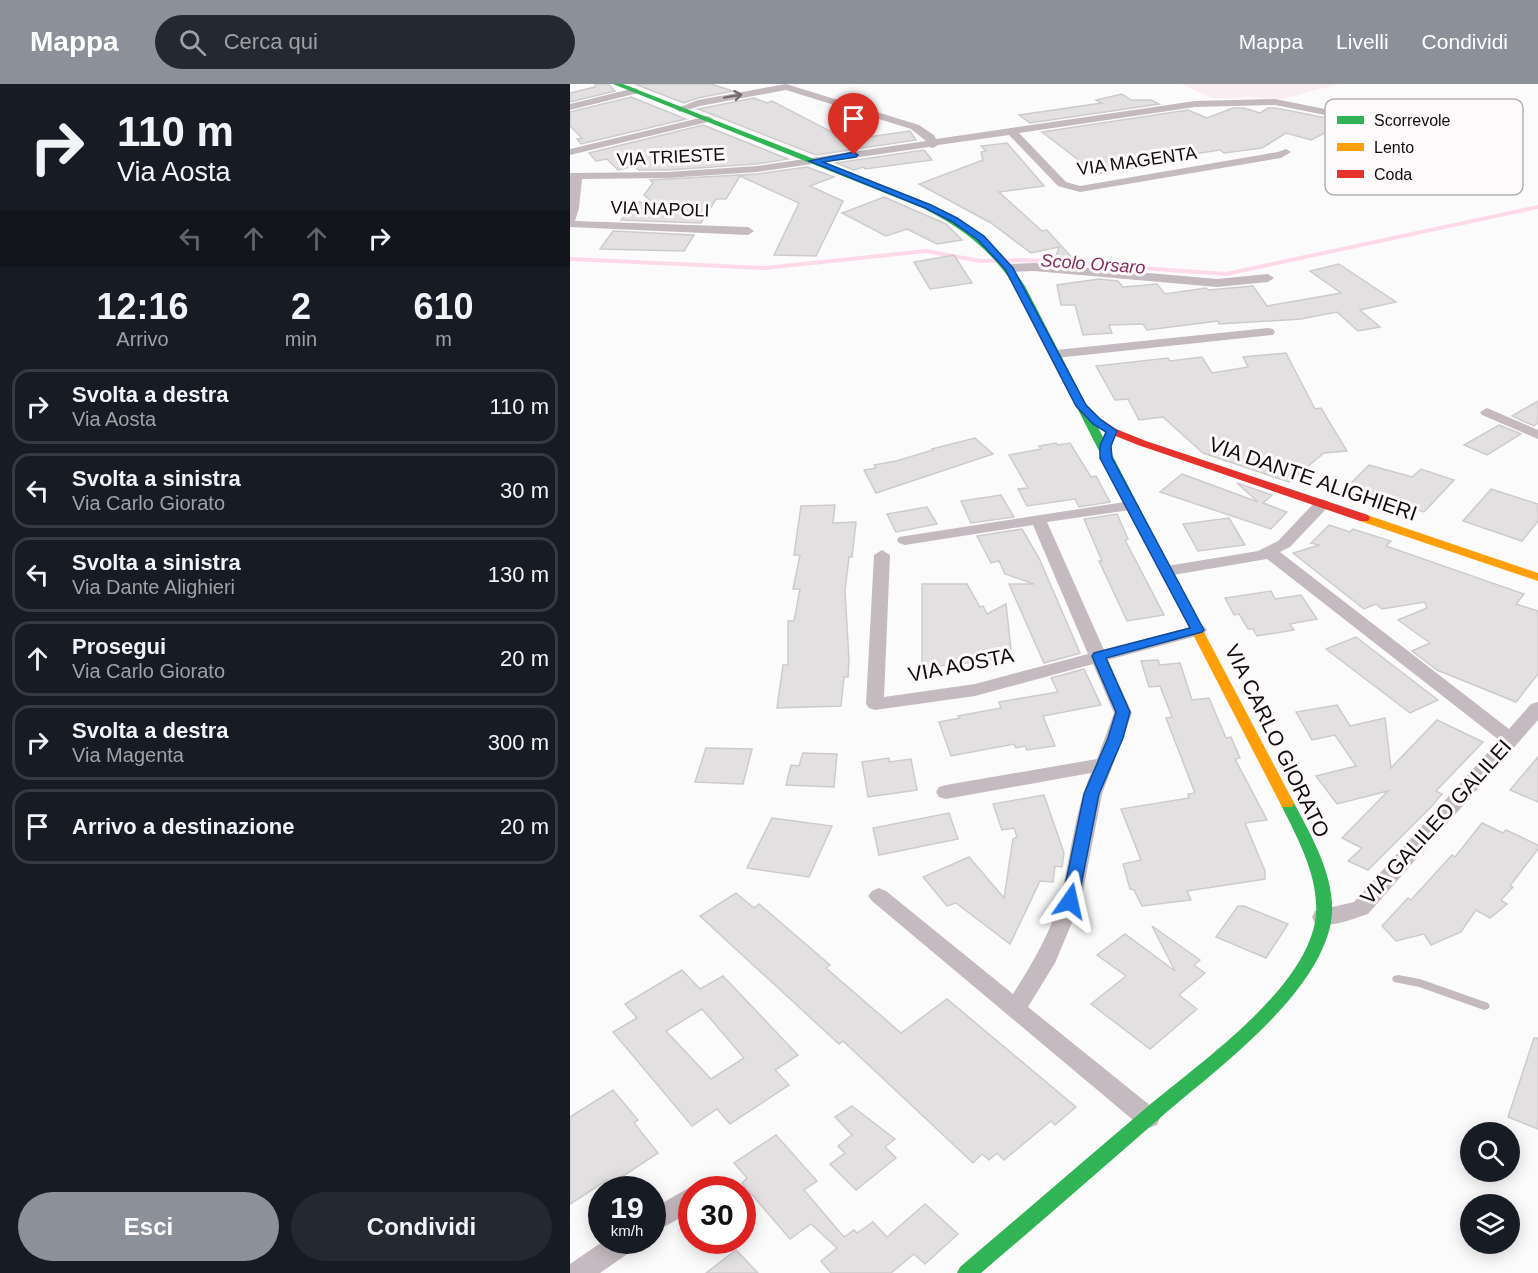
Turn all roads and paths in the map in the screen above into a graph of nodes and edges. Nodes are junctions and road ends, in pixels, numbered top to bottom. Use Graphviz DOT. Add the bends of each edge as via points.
graph roads {
  1 [pos="617,84"];
  2 [pos="786,85"];
  3 [pos="635,91"];
  4 [pos="570,107"];
  5 [pos="680,109"];
  6 [pos="1325,111"];
  7 [pos="708,119"];
  8 [pos="1014,133"];
  9 [pos="933,145"];
  10 [pos="570,152"];
  11 [pos="1286,152"];
  12 [pos="808,159"];
  13 [pos="574,176"];
  14 [pos="570,219"];
  15 [pos="570,224"];
  16 [pos="748,231"];
  17 [pos="1005,263"];
  18 [pos="1268,278"];
  19 [pos="1268,332"];
  20 [pos="1056,354"];
  21 [pos="1082,406"];
  22 [pos="1487,412"];
  23 [pos="1112,431"];
  24 [pos="1538,435"];
  25 [pos="1142,443"];
  26 [pos="1106,458"];
  27 [pos="1322,504"];
  28 [pos="1131,506"];
  29 [pos="1038,519"];
  30 [pos="905,540"];
  31 [pos="1269,552"];
  32 [pos="882,555"];
  33 [pos="1167,571"];
  34 [pos="1538,578"];
  35 [pos="1198,630"];
  36 [pos="1099,656"];
  37 [pos="1538,708"];
  38 [pos="1511,740"];
  39 [pos="1103,764"];
  40 [pos="946,792"];
  41 [pos="879,896"];
  42 [pos="1323,917"];
  43 [pos="1398,979"];
  44 [pos="1484,1006"];
  45 [pos="1015,1009"];
  46 [pos="1148,1119"];
  47 [pos="606,1254"];
  48 [pos="578,1273"];
  49 [pos="968,1273"];
  1 -- 3 [label="street, VIA CARLO GIORATO"];
  5 -- 2 [label="street, one-way"];
  2 -- 9 [label="street" via="915,127 930,137"];
  3 -- 4 [label="street"];
  3 -- 5 [label="street, VIA CARLO GIORATO"];
  5 -- 7 [label="street, VIA CARLO GIORATO"];
  6 -- 8 [label="street" via="1285,103 1195,104"];
  7 -- 10 [label="street"];
  7 -- 12 [label="street, VIA CARLO GIORATO"];
  8 -- 9 [label="street"];
  8 -- 11 [label="street, VIA MAGENTA" via="1062,184 1080,189"];
  9 -- 12 [label="street"];
  12 -- 13 [label="street, VIA TRIESTE" via="773,167 693,174"];
  12 -- 17 [label="street, VIA CARLO GIORATO" via="954,220 981,238"];
  13 -- 14 [label="street" via="574,211"];
  15 -- 16 [label="street, VIA NAPOLI"];
  17 -- 18 [label="street" via="1217,283"];
  17 -- 20 [label="street, VIA CARLO GIORATO"];
  19 -- 20 [label="street"];
  20 -- 21 [label="street, VIA CARLO GIORATO"];
  21 -- 23 [label="street, VIA DANTE ALIGHIERI" via="1096,422"];
  21 -- 26 [label="street, VIA CARLO GIORATO"];
  22 -- 24 [label="street"];
  23 -- 25 [label="street, VIA DANTE ALIGHIERI"];
  23 -- 26 [label="street"];
  25 -- 26 [label="street" via="1119,445"];
  25 -- 27 [label="street, VIA DANTE ALIGHIERI"];
  26 -- 28 [label="street, VIA CARLO GIORATO"];
  27 -- 31 [label="street" via="1284,544"];
  27 -- 34 [label="street, VIA DANTE ALIGHIERI"];
  28 -- 29 [label="street"];
  28 -- 33 [label="street, VIA CARLO GIORATO"];
  29 -- 30 [label="street"];
  29 -- 36 [label="street"];
  31 -- 33 [label="street"];
  31 -- 38 [label="street"];
  32 -- 36 [label="street, VIA AOSTA" via="875,704 975,690"];
  33 -- 35 [label="street, VIA CARLO GIORATO"];
  35 -- 36 [label="street, VIA AOSTA"];
  35 -- 42 [label="street, VIA CARLO GIORATO" via="1302,832 1320,883"];
  36 -- 39 [label="street" via="1123,712"];
  37 -- 38 [label="street, VIA GALILEO GALILEI"];
  38 -- 42 [label="street, VIA GALILEO GALILEI" via="1360,908"];
  39 -- 40 [label="street"];
  39 -- 45 [label="street" via="1092,794 1070,901 1044,963"];
  41 -- 45 [label="street"];
  42 -- 46 [label="street, VIA CARLO GIORATO" via="1316,946 1296,978 1258,1019"];
  43 -- 44 [label="lane"];
  45 -- 46 [label="street"];
  46 -- 49 [label="street, VIA CARLO GIORATO"];
  47 -- 48 [label="street"];
}
